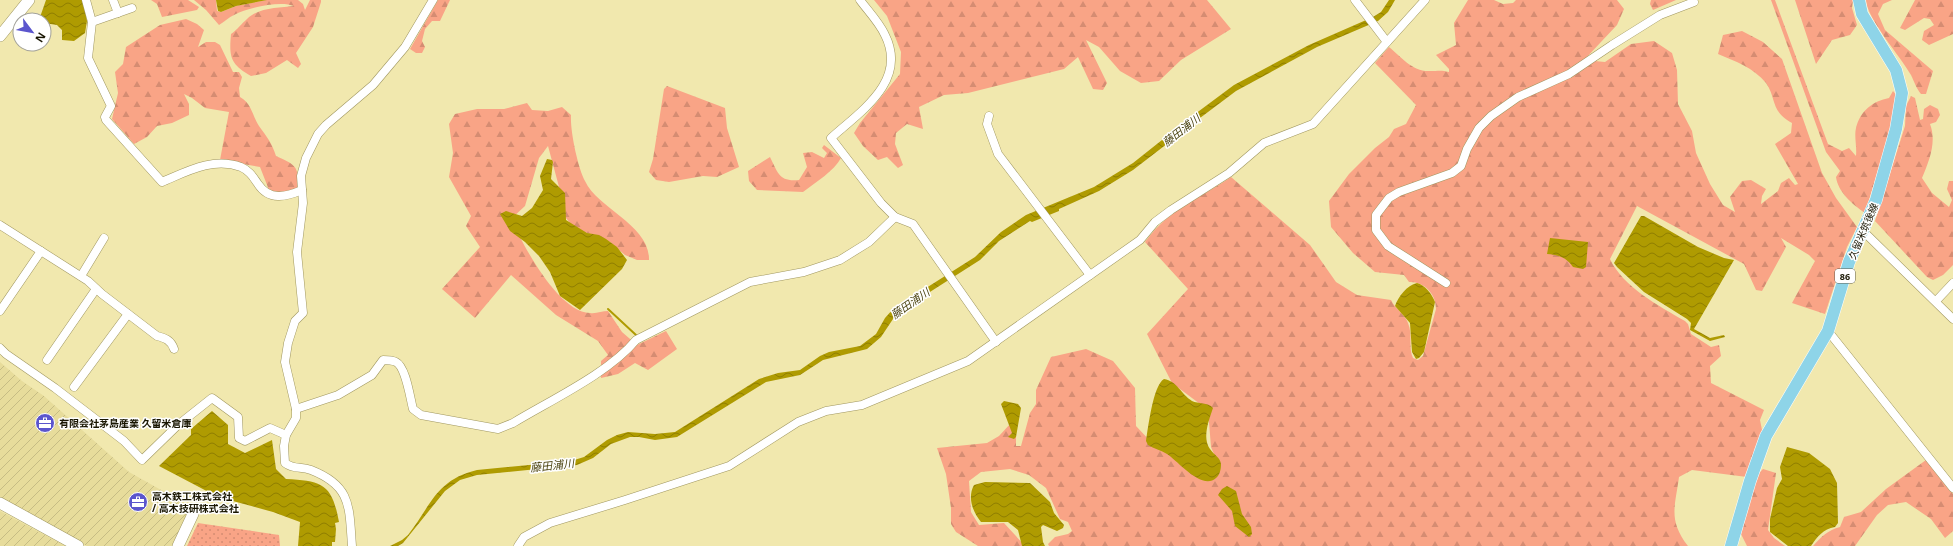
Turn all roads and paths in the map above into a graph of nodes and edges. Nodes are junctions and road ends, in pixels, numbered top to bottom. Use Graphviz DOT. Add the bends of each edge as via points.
graph roads {
  1 [pos="29,0"];
  2 [pos="86,0"];
  3 [pos="113,0"];
  4 [pos="433,0"];
  5 [pos="860,0"];
  6 [pos="1355,0"];
  7 [pos="1425,0"];
  8 [pos="1859,0"];
  9 [pos="1694,2"];
  10 [pos="132,8"];
  11 [pos="118,13"];
  12 [pos="92,22"];
  13 [pos="0,36"];
  14 [pos="1387,42"];
  15 [pos="989,116"];
  16 [pos="302,190"];
  17 [pos="895,217"];
  18 [pos="1,227"];
  19 [pos="1864,231"];
  20 [pos="104,238"];
  21 [pos="41,251"];
  22 [pos="1090,275"];
  23 [pos="81,276"];
  24 [pos="1446,283"];
  25 [pos="1953,283"];
  26 [pos="96,289"];
  27 [pos="1936,301"];
  28 [pos="0,311"];
  29 [pos="128,314"];
  30 [pos="1953,319"];
  31 [pos="1828,331"];
  32 [pos="996,342"];
  33 [pos="0,348"];
  34 [pos="174,349"];
  35 [pos="47,360"];
  36 [pos="74,388"];
  37 [pos="296,409"];
  38 [pos="286,435"];
  39 [pos="1953,488"];
  40 [pos="0,503"];
  41 [pos="194,514"];
  42 [pos="78,546"];
  43 [pos="178,546"];
  44 [pos="352,546"];
  45 [pos="518,546"];
  46 [pos="1731,546"];
  1 -- 13 [label="street"];
  2 -- 12 [label="street"];
  3 -- 11 [label="street"];
  4 -- 16 [label="street" via="405,46 373,85 318,134 306,158 301,176"];
  5 -- 17 [label="street" via="885,35 891,51 892,64 889,78 876,97 831,138 881,203"];
  6 -- 14 [label="street"];
  7 -- 14 [label="street"];
  8 -- 19 [label="main road, 久留米筑後線 / 86" via="1862,14 1896,70 1902,93 1896,129 1876,200"];
  9 -- 24 [label="street" via="1660,16 1569,74 1518,97 1479,128 1461,166 1452,173 1389,198 1376,215 1376,230 1388,246"];
  10 -- 11 [label="street"];
  11 -- 12 [label="street"];
  12 -- 16 [label="street" via="88,58 110,106 106,120 162,182 196,167 225,164 241,167 250,172 259,186 274,196 284,197"];
  14 -- 22 [label="street" via="1313,124 1264,144 1224,177 1183,200 1155,222 1140,240"];
  15 -- 22 [label="street" via="987,124 998,154"];
  16 -- 37 [label="street" via="303,203 296,252 303,313 295,321 285,362"];
  17 -- 32 [label="street" via="913,224"];
  17 -- 37 [label="street" via="870,242 840,260 804,272 750,282 636,340 624,354 600,371 513,423 498,429 421,416 413,409 407,383 400,365 395,361 383,360 372,375 338,395"];
  18 -- 21 [label="street"];
  19 -- 27 [label="street"];
  19 -- 31 [label="main road, 久留米筑後線 / 86" via="1849,262"];
  20 -- 23 [label="street"];
  21 -- 23 [label="street"];
  21 -- 28 [label="street"];
  22 -- 32 [label="street"];
  23 -- 26 [label="street"];
  25 -- 27 [label="street"];
  26 -- 29 [label="street"];
  26 -- 35 [label="street"];
  27 -- 30 [label="street"];
  29 -- 34 [label="street" via="157,336 172,343"];
  29 -- 36 [label="street"];
  31 -- 39 [label="street"];
  31 -- 46 [label="main road, 久留米筑後線 / 86" via="1766,436"];
  32 -- 45 [label="street" via="968,361 906,388 862,405 826,411 798,422 729,466 550,523 524,537"];
  33 -- 38 [label="street" via="124,441 142,460 178,425 212,398 238,417 239,438 245,441 270,428"];
  37 -- 38 [label="street" via="296,418"];
  38 -- 44 [label="street" via="285,463 291,468 309,469 325,476 336,483 344,493"];
  40 -- 42 [label="street"];
  41 -- 43 [label="street"];
}
